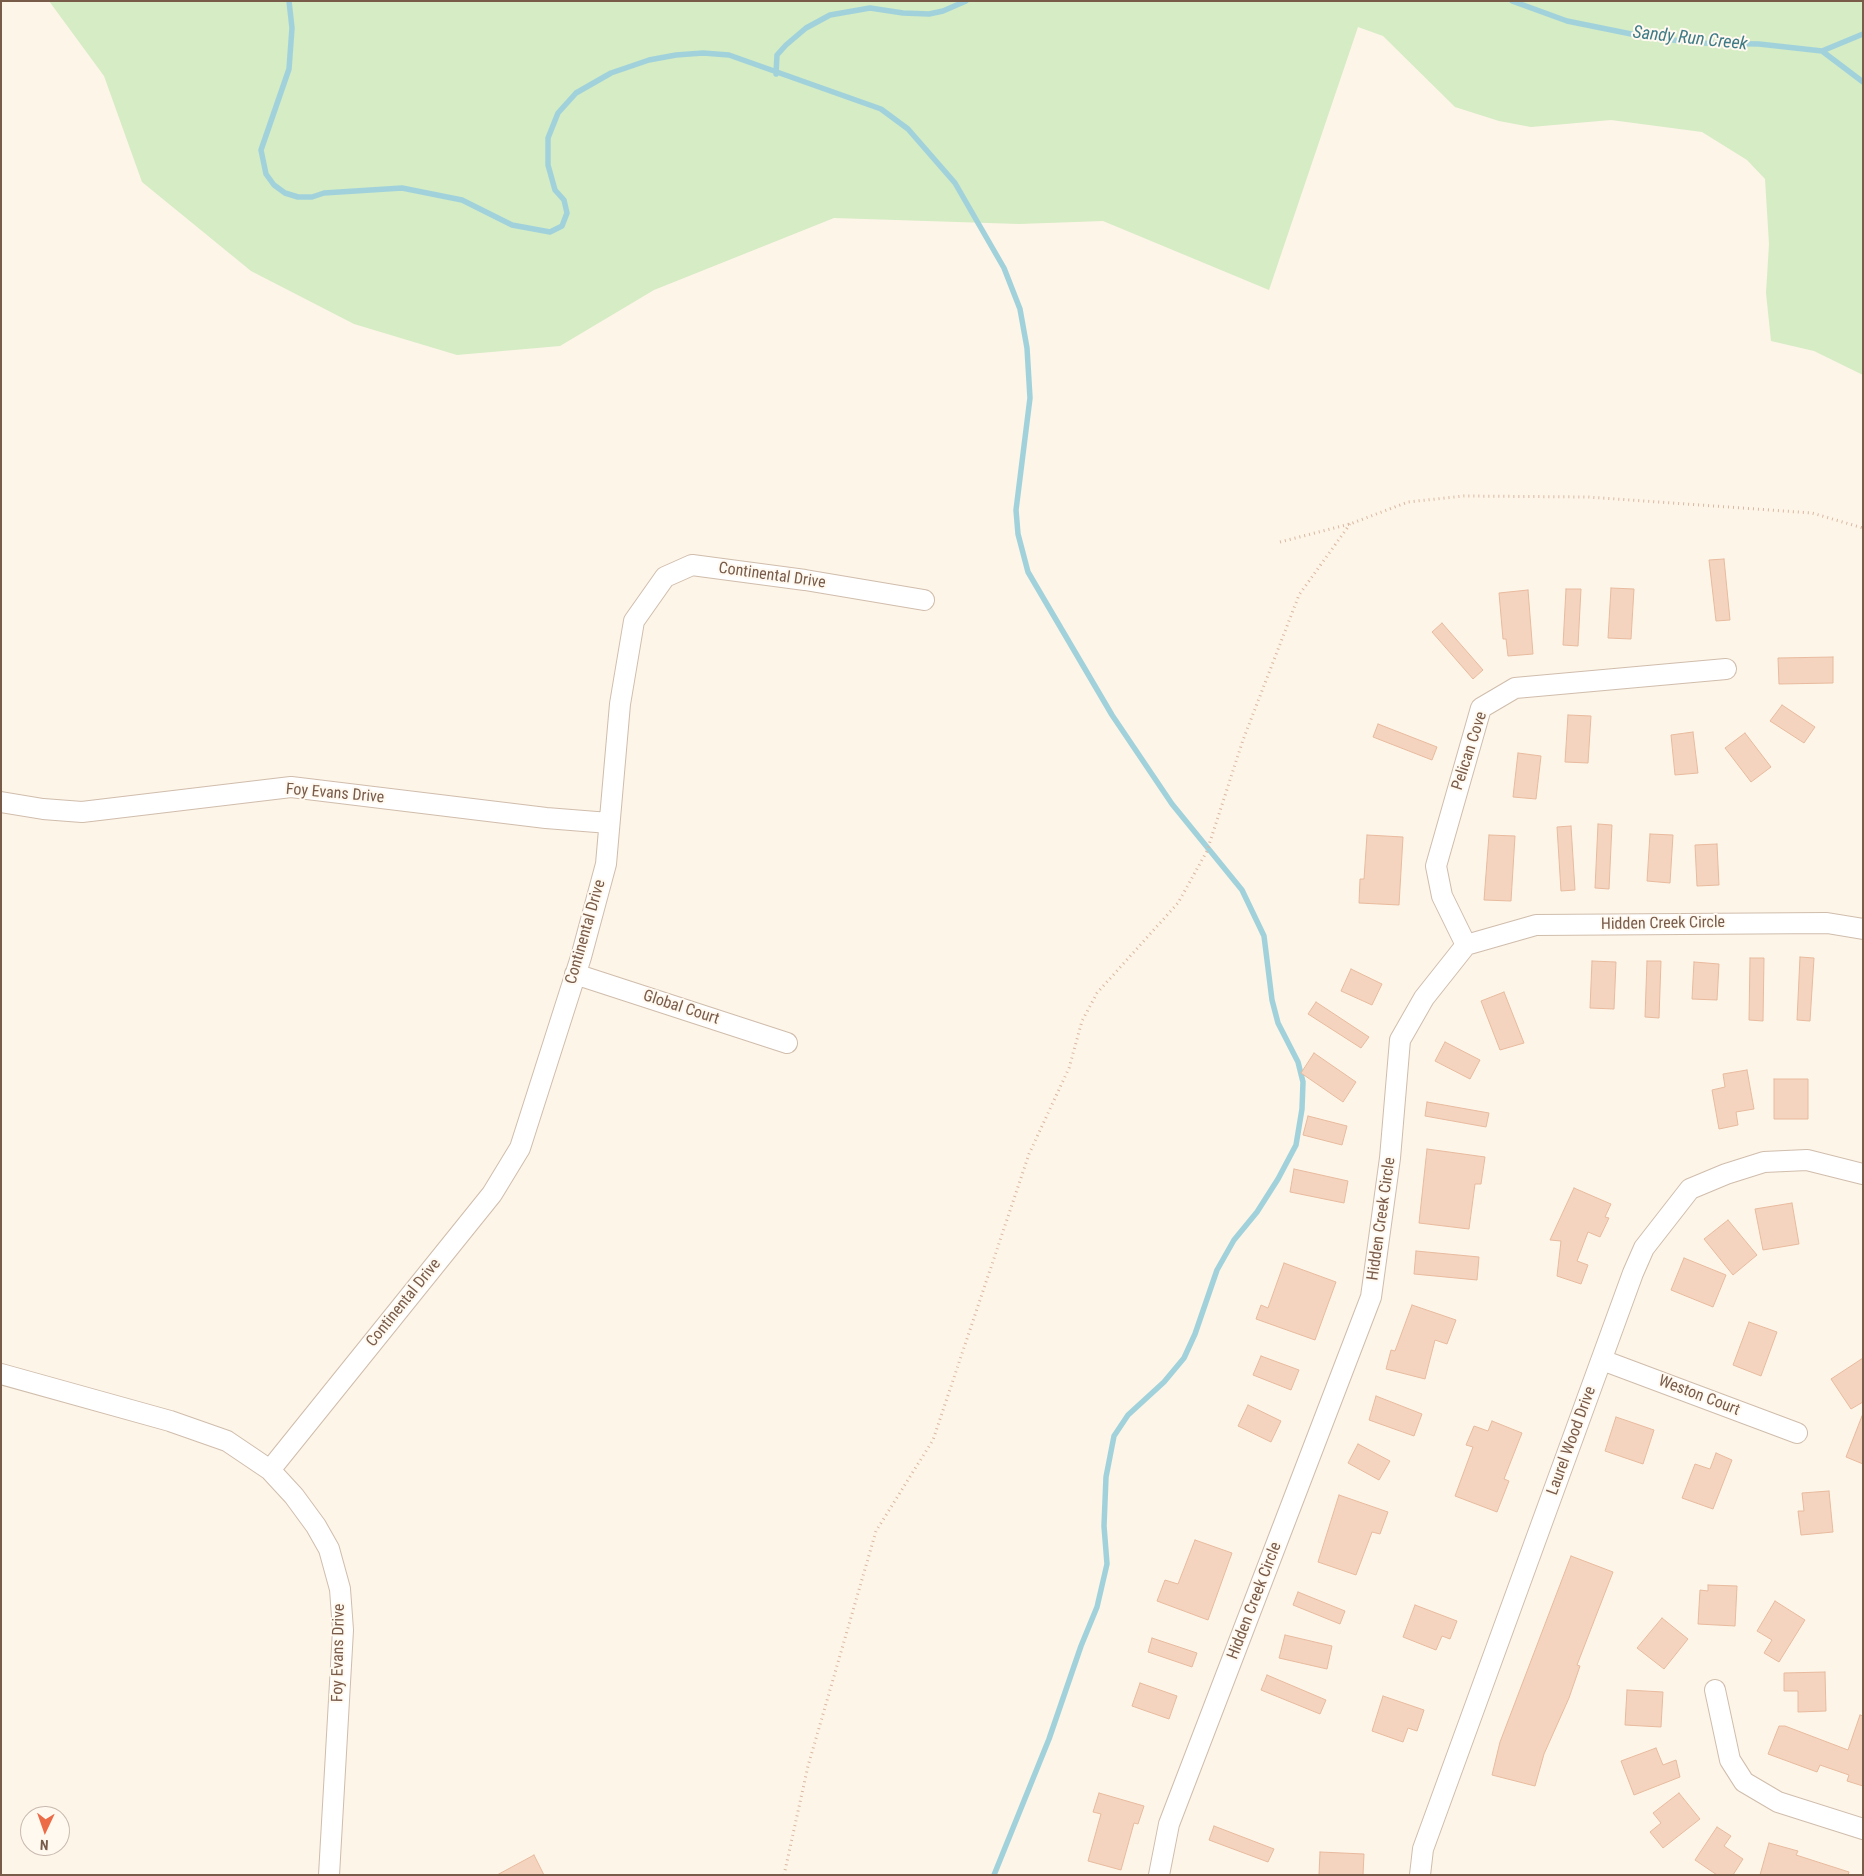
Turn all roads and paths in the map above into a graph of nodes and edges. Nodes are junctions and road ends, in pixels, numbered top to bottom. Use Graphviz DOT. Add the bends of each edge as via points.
graph roads {
  1 [pos="1350,524"];
  2 [pos="1863,528"];
  3 [pos="1280,542"];
  4 [pos="924,600"];
  5 [pos="1726,669"];
  6 [pos="1,802"];
  7 [pos="609,822"];
  8 [pos="1863,928"];
  9 [pos="1466,945"];
  10 [pos="575,974"];
  11 [pos="787,1043"];
  12 [pos="1863,1174"];
  13 [pos="1602,1360"];
  14 [pos="1,1374"];
  15 [pos="1797,1433"];
  16 [pos="270,1470"];
  17 [pos="1715,1690"];
  18 [pos="1863,1829"];
  19 [pos="329,1875"];
  20 [pos="784,1875"];
  21 [pos="1159,1875"];
  22 [pos="1420,1875"];
  1 -- 2 [label="path" via="1408,502 1464,496 1578,497 1812,513"];
  1 -- 3 [label="path"];
  1 -- 20 [label="path" via="1299,595 1243,740 1207,851 1178,903 1097,993 1082,1021 1069,1068 1029,1154 933,1440 876,1530 808,1766"];
  4 -- 7 [label="street, Continental Drive" via="692,565 665,577 634,621 620,704"];
  5 -- 9 [label="street, Pelican Cove" via="1515,688 1481,708 1436,866 1442,896"];
  6 -- 7 [label="street, Foy Evans Drive" via="82,812 291,787 546,818"];
  7 -- 10 [label="street, Continental Drive" via="606,864"];
  8 -- 9 [label="street, Hidden Creek Circle" via="1827,923 1536,925"];
  9 -- 21 [label="street, Hidden Creek Circle" via="1424,998 1400,1040 1390,1158 1371,1297 1169,1824"];
  10 -- 11 [label="street, Global Court"];
  10 -- 16 [label="street, Continental Drive" via="520,1148 492,1194"];
  12 -- 13 [label="street, Laurel Wood Drive" via="1807,1160 1764,1162 1690,1189 1644,1248"];
  13 -- 15 [label="street, Weston Court"];
  13 -- 22 [label="street, Laurel Wood Drive" via="1423,1849"];
  14 -- 16 [label="street, Foy Evans Drive" via="170,1421 227,1441"];
  16 -- 19 [label="street, Foy Evans Drive" via="316,1526 329,1549 340,1589 343,1630"];
  17 -- 18 [label="street" via="1730,1760 1744,1782 1778,1802"];
}
